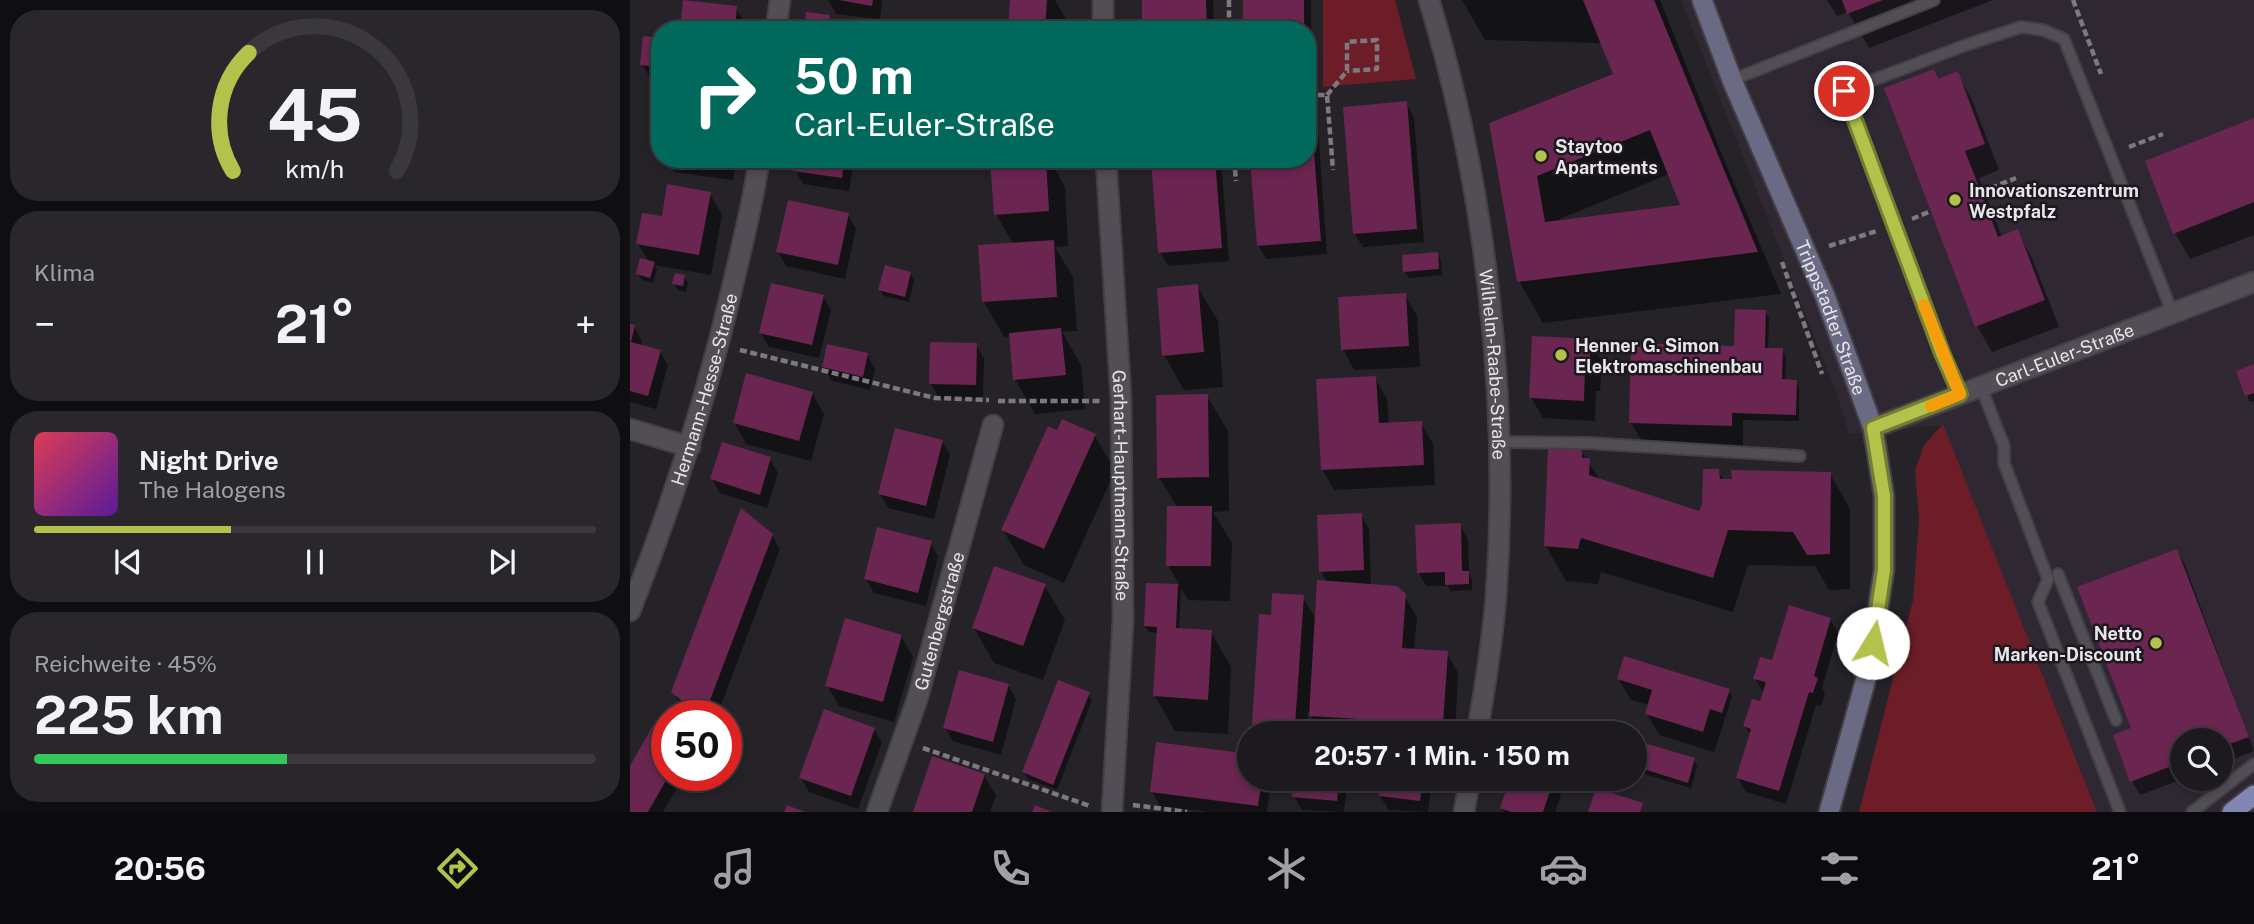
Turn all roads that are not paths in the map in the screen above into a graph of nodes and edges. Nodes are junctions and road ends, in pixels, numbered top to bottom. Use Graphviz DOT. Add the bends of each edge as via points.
graph roads {
  1 [pos="780,0"];
  2 [pos="1103,0"];
  3 [pos="1429,0"];
  4 [pos="1702,0"];
  5 [pos="1934,0"];
  6 [pos="777,21"];
  7 [pos="1103,21"];
  8 [pos="1732,80"];
  9 [pos="758,168"];
  10 [pos="1107,168"];
  11 [pos="2254,282"];
  12 [pos="2172,314"];
  13 [pos="1981,387"];
  14 [pos="1960,394"];
  15 [pos="993,425"];
  16 [pos="1873,428"];
  17 [pos="630,429"];
  18 [pos="1499,442"];
  19 [pos="690,447"];
  20 [pos="1800,456"];
  21 [pos="2053,577"];
  22 [pos="630,611"];
  23 [pos="2116,720"];
  24 [pos="1480,721"];
  25 [pos="2254,764"];
  26 [pos="1468,791"];
  27 [pos="2254,795"];
  28 [pos="1112,808"];
  29 [pos="877,812"];
  30 [pos="1464,812"];
  31 [pos="1829,812"];
  32 [pos="2120,812"];
  33 [pos="2192,812"];
  34 [pos="2232,812"];
  1 -- 6 [label="street"];
  2 -- 7 [label="street"];
  3 -- 18 [label="street, Wilhelm-Raabe-Straße" via="1467,155 1491,310"];
  4 -- 8 [label="main road, Trippstadter Straße"];
  5 -- 8 [label="lane"];
  8 -- 16 [label="main road, Trippstadter Straße" via="1808,253"];
  9 -- 19 [label="street, Hermann-Hesse-Straße" via="719,344"];
  10 -- 28 [label="street, Gerhart-Hauptmann-Straße" via="1121,399 1123,607"];
  11 -- 12 [label="street, Carl-Euler-Straße"];
  12 -- 13 [label="street, Carl-Euler-Straße"];
  12 -- 14 [label="lane" via="2064,39 2021,27 1844,91"];
  13 -- 14 [label="street, Carl-Euler-Straße"];
  13 -- 21 [label="lane" via="2004,446 2004,463"];
  14 -- 16 [label="street, Carl-Euler-Straße"];
  15 -- 29 [label="street, Gutenbergstraße" via="917,700"];
  16 -- 31 [label="main road, Trippstadter Straße" via="1884,496 1884,570 1869,668"];
  17 -- 19 [label="street"];
  18 -- 20 [label="lane"];
  18 -- 24 [label="street, Wilhelm-Raabe-Straße" via="1496,597"];
  19 -- 22 [label="street, Hermann-Hesse-Straße"];
  21 -- 23 [label="lane"];
  21 -- 32 [label="lane" via="2038,602"];
  25 -- 33 [label="lane"];
  26 -- 30 [label="street"];
  27 -- 34 [label="main road"];
}
